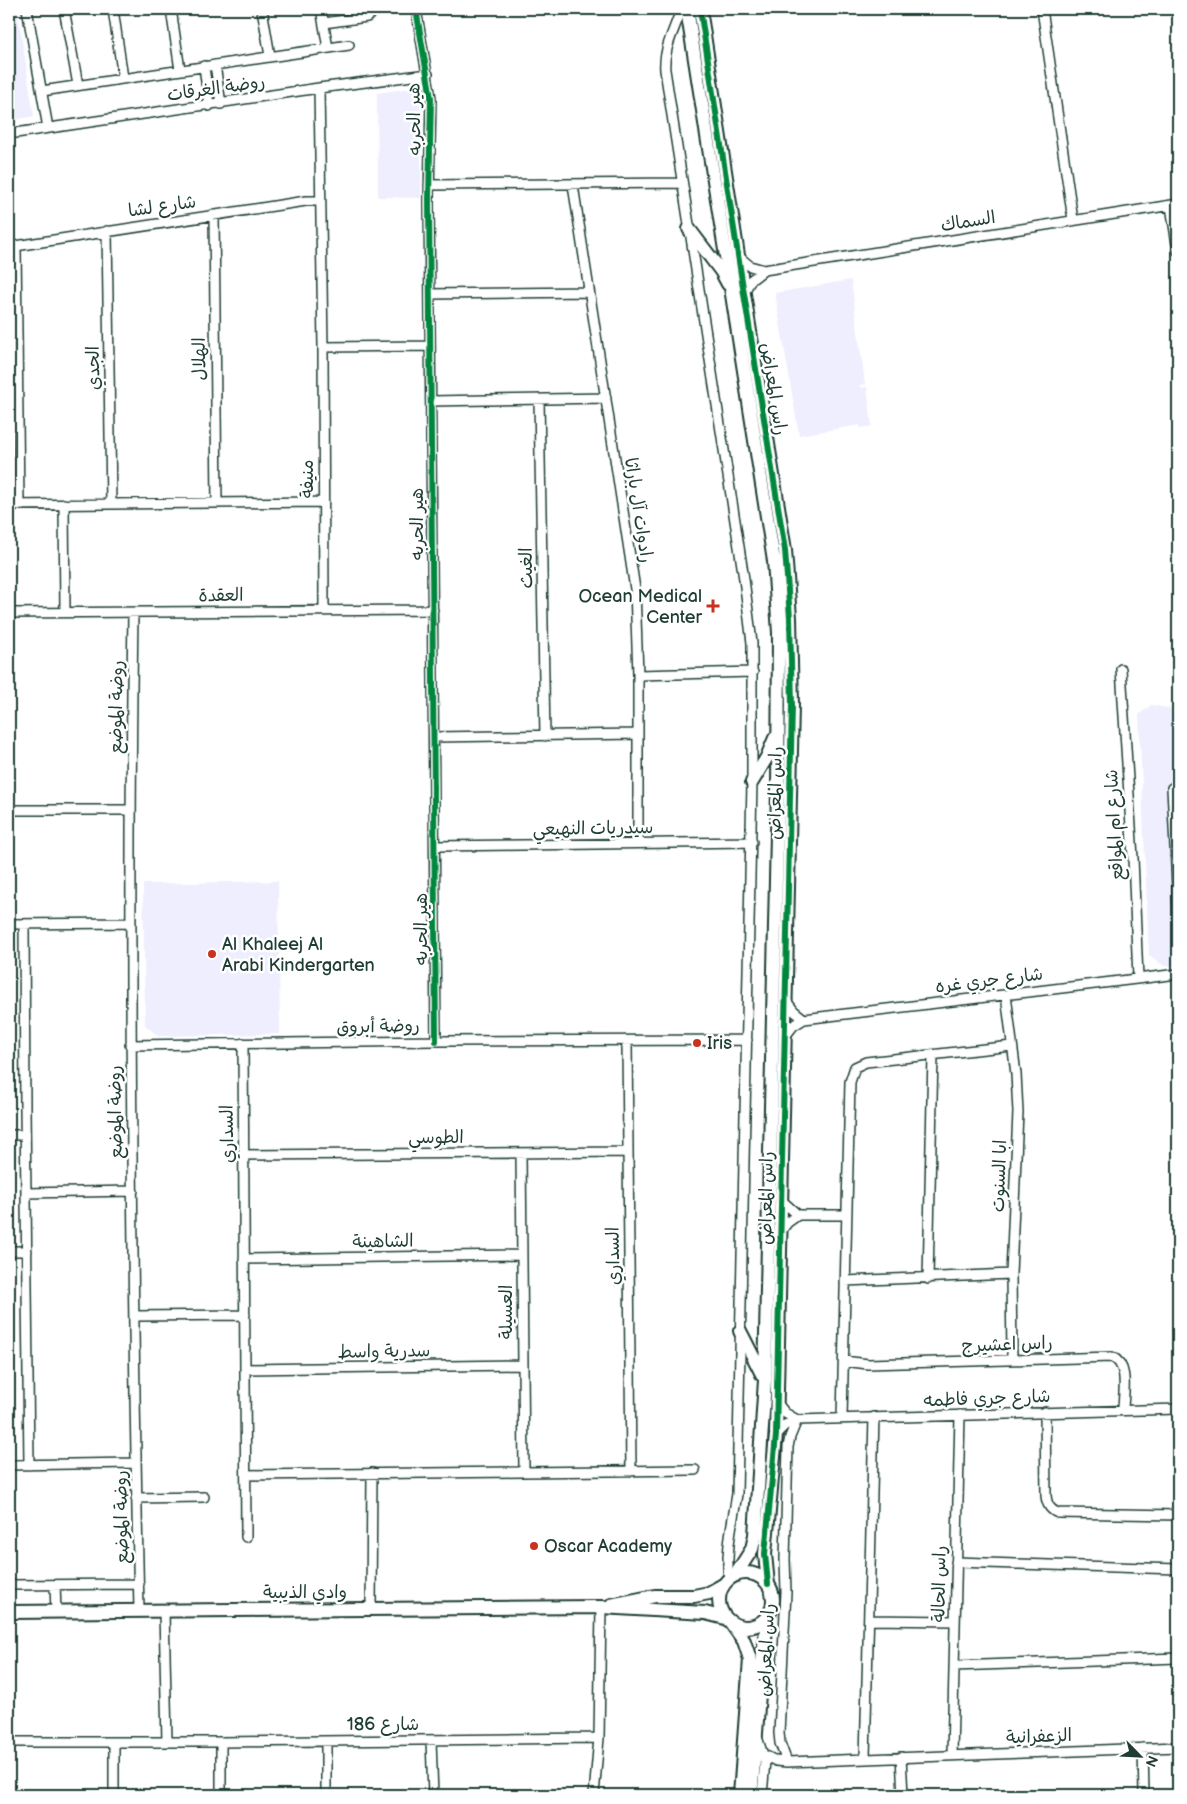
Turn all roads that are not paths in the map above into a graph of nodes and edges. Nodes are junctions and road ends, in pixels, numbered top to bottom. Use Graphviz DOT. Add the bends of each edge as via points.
graph roads {
  1 [pos="27,9"];
  2 [pos="64,9"];
  3 [pos="114,9"];
  4 [pos="171,9"];
  5 [pos="262,9"];
  6 [pos="321,9"];
  7 [pos="373,9"];
  8 [pos="416,9"];
  9 [pos="681,9"];
  10 [pos="687,9"];
  11 [pos="700,9"];
  12 [pos="1042,9"];
  13 [pos="324,23"];
  14 [pos="349,45"];
  15 [pos="328,48"];
  16 [pos="270,56"];
  17 [pos="215,65"];
  18 [pos="204,66"];
  19 [pos="180,70"];
  20 [pos="428,74"];
  21 [pos="123,78"];
  22 [pos="78,85"];
  23 [pos="319,88"];
  24 [pos="42,91"];
  25 [pos="221,104"];
  26 [pos="209,106"];
  27 [pos="48,128"];
  28 [pos="9,134"];
  29 [pos="682,183"];
  30 [pos="573,185"];
  31 [pos="429,186"];
  32 [pos="320,201"];
  33 [pos="1174,205"];
  34 [pos="214,215"];
  35 [pos="1073,220"];
  36 [pos="689,229"];
  37 [pos="107,231"];
  38 [pos="12,246"];
  39 [pos="1178,251"];
  40 [pos="738,256"];
  41 [pos="764,270"];
  42 [pos="589,292"];
  43 [pos="738,293"];
  44 [pos="430,294"];
  45 [pos="430,346"];
  46 [pos="323,347"];
  47 [pos="606,398"];
  48 [pos="539,400"];
  49 [pos="431,401"];
  50 [pos="323,502"];
  51 [pos="217,503"];
  52 [pos="64,504"];
  53 [pos="111,504"];
  54 [pos="9,505"];
  55 [pos="19,505"];
  56 [pos="324,610"];
  57 [pos="433,610"];
  58 [pos="65,612"];
  59 [pos="9,613"];
  60 [pos="133,613"];
  61 [pos="1121,669"];
  62 [pos="753,672"];
  63 [pos="638,675"];
  64 [pos="778,728"];
  65 [pos="638,734"];
  66 [pos="545,736"];
  67 [pos="435,737"];
  68 [pos="752,782"];
  69 [pos="1178,785"];
  70 [pos="9,810"];
  71 [pos="130,810"];
  72 [pos="752,842"];
  73 [pos="638,843"];
  74 [pos="436,846"];
  75 [pos="1178,905"];
  76 [pos="131,923"];
  77 [pos="9,924"];
  78 [pos="24,924"];
  79 [pos="1178,974"];
  80 [pos="1138,978"];
  81 [pos="1006,995"];
  82 [pos="786,1001"];
  83 [pos="804,1019"];
  84 [pos="785,1037"];
  85 [pos="747,1040"];
  86 [pos="436,1041"];
  87 [pos="627,1041"];
  88 [pos="243,1043"];
  89 [pos="130,1045"];
  90 [pos="1012,1046"];
  91 [pos="933,1055"];
  92 [pos="25,1134"];
  93 [pos="9,1135"];
  94 [pos="628,1152"];
  95 [pos="521,1153"];
  96 [pos="244,1155"];
  97 [pos="133,1191"];
  98 [pos="26,1193"];
  99 [pos="780,1199"];
  100 [pos="798,1214"];
  101 [pos="846,1215"];
  102 [pos="780,1233"];
  103 [pos="9,1251"];
  104 [pos="26,1251"];
  105 [pos="522,1256"];
  106 [pos="244,1258"];
  107 [pos="1011,1274"];
  108 [pos="928,1279"];
  109 [pos="845,1280"];
  110 [pos="244,1315"];
  111 [pos="135,1316"];
  112 [pos="740,1331"];
  113 [pos="1012,1360"];
  114 [pos="844,1361"];
  115 [pos="523,1365"];
  116 [pos="245,1369"];
  117 [pos="765,1380"];
  118 [pos="776,1402"];
  119 [pos="1178,1409"];
  120 [pos="1123,1410"];
  121 [pos="1045,1412"];
  122 [pos="960,1414"];
  123 [pos="842,1418"];
  124 [pos="874,1418"];
  125 [pos="797,1420"];
  126 [pos="776,1435"];
  127 [pos="136,1463"];
  128 [pos="30,1465"];
  129 [pos="9,1466"];
  130 [pos="694,1470"];
  131 [pos="631,1471"];
  132 [pos="524,1472"];
  133 [pos="372,1473"];
  134 [pos="246,1475"];
  135 [pos="204,1497"];
  136 [pos="136,1498"];
  137 [pos="1178,1515"];
  138 [pos="246,1537"];
  139 [pos="956,1562"];
  140 [pos="1178,1569"];
  141 [pos="729,1579"];
  142 [pos="139,1584"];
  143 [pos="768,1584"];
  144 [pos="9,1585"];
  145 [pos="55,1585"];
  146 [pos="601,1607"];
  147 [pos="371,1609"];
  148 [pos="164,1610"];
  149 [pos="56,1611"];
  150 [pos="139,1611"];
  151 [pos="9,1612"];
  152 [pos="766,1618"];
  153 [pos="728,1620"];
  154 [pos="870,1620"];
  155 [pos="954,1621"];
  156 [pos="1178,1658"];
  157 [pos="954,1666"];
  158 [pos="757,1737"];
  159 [pos="599,1738"];
  160 [pos="431,1740"];
  161 [pos="326,1741"];
  162 [pos="9,1742"];
  163 [pos="114,1742"];
  164 [pos="167,1742"];
  165 [pos="220,1742"];
  166 [pos="1178,1747"];
  167 [pos="1143,1748"];
  168 [pos="764,1755"];
  169 [pos="952,1755"];
  170 [pos="901,1757"];
  171 [pos="865,1758"];
  172 [pos="784,1762"];
  173 [pos="764,1777"];
  174 [pos="114,1795"];
  175 [pos="220,1795"];
  176 [pos="326,1795"];
  177 [pos="433,1795"];
  178 [pos="594,1795"];
  179 [pos="740,1795"];
  180 [pos="751,1795"];
  181 [pos="762,1795"];
  182 [pos="902,1795"];
  183 [pos="1144,1795"];
  1 -- 24 [label="street"];
  2 -- 22 [label="street"];
  3 -- 21 [label="street"];
  4 -- 19 [label="street"];
  5 -- 16 [label="street"];
  6 -- 13 [label="street"];
  7 -- 13 [label="street" via="367,17"];
  8 -- 20 [label="street, هير الحربه"];
  9 -- 29 [label="street, راس المعراض" via="664,60"];
  10 -- 43 [label="street, راس المعراض"];
  11 -- 40 [label="street, راس المعراض"];
  12 -- 35 [label="street"];
  13 -- 15 [label="street"];
  14 -- 15 [label="street"];
  15 -- 16 [label="street"];
  16 -- 17 [label="street"];
  17 -- 18 [label="street"];
  17 -- 25 [label="street"];
  18 -- 19 [label="street"];
  18 -- 26 [label="street"];
  19 -- 21 [label="street"];
  20 -- 23 [label="street, روضة الغرقات"];
  20 -- 31 [label="street, هير الحربه" via="431,98"];
  21 -- 22 [label="street"];
  22 -- 24 [label="street"];
  23 -- 25 [label="street, روضة الغرقات"];
  23 -- 32 [label="street, منيفة"];
  24 -- 27 [label="street"];
  25 -- 26 [label="street, روضة الغرقات"];
  26 -- 27 [label="street, روضة الغرقات"];
  27 -- 28 [label="street, روضة الغرقات"];
  29 -- 30 [label="street"];
  29 -- 36 [label="street, راس المعراض"];
  30 -- 31 [label="street"];
  30 -- 42 [label="street, رادوات آل باراثا"];
  31 -- 44 [label="street, هير الحربه"];
  32 -- 34 [label="street, شارع لشا"];
  32 -- 46 [label="street, منيفة"];
  33 -- 35 [label="street, السماك"];
  33 -- 39 [label="street"];
  34 -- 37 [label="street, شارع لشا"];
  34 -- 51 [label="street, الهلال"];
  35 -- 41 [label="street, السماك"];
  36 -- 43 [label="street"];
  36 -- 62 [label="street, راس المعراض" via="744,579"];
  37 -- 38 [label="street, شارع لشا"];
  37 -- 53 [label="street, الجدي"];
  38 -- 55 [label="street"];
  40 -- 41 [label="street" via="750,266"];
  40 -- 43 [label="street, راس المعراض"];
  41 -- 43 [label="street"];
  42 -- 44 [label="street"];
  42 -- 47 [label="street, رادوات آل باراثا"];
  43 -- 64 [label="street, راس المعراض" via="774,561 779,633"];
  43 -- 82 [label="street, راس المعراض" via="785,550 790,618 792,705"];
  44 -- 45 [label="street, هير الحربه"];
  45 -- 46 [label="street"];
  45 -- 49 [label="street, هير الحربه"];
  46 -- 50 [label="street, منيفة"];
  47 -- 48 [label="street"];
  47 -- 63 [label="street, رادوات آل باراثا" via="635,589"];
  48 -- 49 [label="street"];
  48 -- 66 [label="street, الغيث"];
  49 -- 57 [label="street, هير الحربه"];
  50 -- 51 [label="street"];
  50 -- 56 [label="street, منيفة"];
  51 -- 53 [label="street"];
  52 -- 53 [label="street"];
  52 -- 55 [label="street"];
  52 -- 58 [label="street"];
  54 -- 55 [label="street"];
  56 -- 57 [label="street, العقدة"];
  56 -- 60 [label="street, العقدة"];
  57 -- 67 [label="street, هير الحربه"];
  58 -- 59 [label="street, العقدة"];
  58 -- 60 [label="street, العقدة"];
  60 -- 71 [label="street, روضة الموضع"];
  61 -- 80 [label="street, شارع ام المواقع"];
  62 -- 63 [label="street"];
  62 -- 68 [label="street, راس المعراض"];
  63 -- 65 [label="street, رادوات آل باراثا"];
  64 -- 68 [label="street" via="767,757"];
  64 -- 117 [label="street, راس المعراض"];
  65 -- 66 [label="street"];
  65 -- 73 [label="street, رادوات آل باراثا"];
  66 -- 67 [label="street"];
  67 -- 74 [label="street, هير الحربه"];
  68 -- 72 [label="street, راس المعراض"];
  69 -- 75 [label="street" via="1172,788"];
  70 -- 71 [label="street"];
  71 -- 76 [label="street, روضة الموضع"];
  72 -- 73 [label="street, سيدريات النهيعي"];
  72 -- 85 [label="street, راس المعراض"];
  73 -- 74 [label="street, سيدريات النهيعي"];
  74 -- 86 [label="street, هير الحربه"];
  76 -- 78 [label="street"];
  76 -- 89 [label="street, روضة الموضع"];
  77 -- 78 [label="street"];
  78 -- 92 [label="street"];
  79 -- 80 [label="street, شارع جري غره"];
  80 -- 81 [label="street, شارع جري غره"];
  81 -- 83 [label="street, شارع جري غره"];
  81 -- 90 [label="street, ابا السنوت"];
  82 -- 83 [label="street"];
  82 -- 84 [label="street, راس المعراض"];
  83 -- 84 [label="street"];
  84 -- 99 [label="street, راس المعراض"];
  85 -- 87 [label="street, روضة أبروق"];
  85 -- 112 [label="street, راس المعراض"];
  86 -- 87 [label="street, روضة أبروق"];
  86 -- 88 [label="street, روضة أبروق"];
  87 -- 94 [label="street, السداري"];
  88 -- 89 [label="street, روضة أبروق"];
  88 -- 96 [label="street, السداري"];
  89 -- 97 [label="street, روضة الموضع"];
  90 -- 91 [label="street"];
  90 -- 107 [label="street, ابا السنوت" via="1018,1112"];
  91 -- 101 [label="street" via="866,1062 855,1067 850,1082"];
  91 -- 108 [label="street"];
  92 -- 93 [label="street"];
  92 -- 98 [label="street"];
  94 -- 95 [label="street, الطوسي"];
  94 -- 131 [label="street, السداري"];
  95 -- 96 [label="street, الطوسي"];
  95 -- 105 [label="street, العسيلة"];
  96 -- 106 [label="street, السداري"];
  97 -- 98 [label="street"];
  97 -- 111 [label="street, روضة الموضع"];
  98 -- 104 [label="street"];
  99 -- 100 [label="street"];
  99 -- 102 [label="street, راس المعراض"];
  100 -- 101 [label="street"];
  100 -- 102 [label="street"];
  101 -- 109 [label="street"];
  102 -- 118 [label="street, راس المعراض"];
  103 -- 104 [label="street"];
  104 -- 128 [label="street"];
  105 -- 106 [label="street, الشاهينة"];
  105 -- 115 [label="street, العسيلة"];
  106 -- 110 [label="street, السداري"];
  107 -- 108 [label="street"];
  107 -- 113 [label="street, ابا السنوت"];
  108 -- 109 [label="street"];
  109 -- 114 [label="street"];
  110 -- 111 [label="street"];
  110 -- 116 [label="street, السداري"];
  111 -- 127 [label="street, روضة الموضع"];
  112 -- 117 [label="street"];
  112 -- 141 [label="street, راس المعراض" via="737,1494"];
  113 -- 114 [label="street, راس اعشيرج" via="868,1364"];
  113 -- 120 [label="street, راس اعشيرج" via="1107,1357 1117,1360 1123,1368"];
  114 -- 123 [label="street"];
  115 -- 116 [label="street, سدرية واسط"];
  115 -- 132 [label="street, العسيلة"];
  116 -- 134 [label="street, السداري"];
  117 -- 141 [label="street, راس المعراض" via="755,1535 752,1549"];
  118 -- 125 [label="street" via="784,1413"];
  118 -- 126 [label="street, راس المعراض"];
  119 -- 120 [label="street, شارع جري فاطمه"];
  120 -- 121 [label="street, شارع جري فاطمه"];
  121 -- 122 [label="street, شارع جري فاطمه"];
  121 -- 137 [label="street" via="1046,1496 1054,1511"];
  122 -- 124 [label="street, شارع جري فاطمه"];
  122 -- 139 [label="street, راس الحالة"];
  123 -- 124 [label="street, شارع جري فاطمه"];
  123 -- 125 [label="street, شارع جري فاطمه"];
  124 -- 154 [label="street"];
  125 -- 126 [label="street" via="785,1425"];
  125 -- 172 [label="street, راس المعراض" via="788,1447 786,1601 779,1733"];
  126 -- 143 [label="street, راس المعراض" via="765,1554"];
  127 -- 128 [label="street"];
  127 -- 136 [label="street, روضة الموضع"];
  128 -- 129 [label="street"];
  130 -- 131 [label="street"];
  131 -- 132 [label="street"];
  132 -- 133 [label="street"];
  133 -- 134 [label="street"];
  133 -- 147 [label="street"];
  134 -- 138 [label="street, السداري"];
  135 -- 136 [label="street"];
  136 -- 142 [label="street, روضة الموضع"];
  139 -- 140 [label="street"];
  139 -- 155 [label="street, راس الحالة"];
  141 -- 143 [label="street" via="745,1572 762,1578"];
  141 -- 146 [label="street, وادي الذيبية" via="709,1593 643,1597"];
  141 -- 153 [label="street" via="719,1593 718,1602"];
  142 -- 145 [label="street"];
  142 -- 150 [label="street, روضة الموضع"];
  143 -- 152 [label="street" via="773,1602"];
  144 -- 145 [label="street"];
  145 -- 149 [label="street"];
  146 -- 147 [label="street, وادي الذيبية"];
  146 -- 153 [label="street, وادي الذيبية" via="705,1613"];
  146 -- 159 [label="street"];
  147 -- 148 [label="street, وادي الذيبية"];
  148 -- 150 [label="street, وادي الذيبية"];
  148 -- 164 [label="street"];
  149 -- 150 [label="street, وادي الذيبية"];
  149 -- 151 [label="street, وادي الذيبية"];
  152 -- 153 [label="street" via="746,1628"];
  152 -- 158 [label="street, راس المعراض"];
  153 -- 179 [label="street, راس المعراض" via="744,1640 750,1659"];
  154 -- 155 [label="street"];
  154 -- 171 [label="street"];
  155 -- 157 [label="street, راس الحالة"];
  156 -- 157 [label="street"];
  157 -- 169 [label="street, راس الحالة"];
  158 -- 168 [label="street"];
  158 -- 180 [label="street, راس المعراض"];
  159 -- 160 [label="street, شارع 186"];
  159 -- 178 [label="street"];
  160 -- 161 [label="street, شارع 186"];
  160 -- 177 [label="street"];
  161 -- 165 [label="street, شارع 186"];
  161 -- 176 [label="street"];
  162 -- 163 [label="street, شارع 186"];
  163 -- 164 [label="street, شارع 186"];
  163 -- 174 [label="street"];
  164 -- 165 [label="street, شارع 186"];
  165 -- 175 [label="street"];
  166 -- 167 [label="street, الزعفرانية"];
  167 -- 169 [label="street, الزعفرانية"];
  167 -- 183 [label="street"];
  168 -- 172 [label="street, الزعفرانية"];
  168 -- 173 [label="street"];
  169 -- 170 [label="street, الزعفرانية"];
  170 -- 171 [label="street, الزعفرانية"];
  170 -- 182 [label="street"];
  171 -- 172 [label="street, الزعفرانية"];
  172 -- 173 [label="street" via="770,1768"];
  173 -- 181 [label="street"];
}
